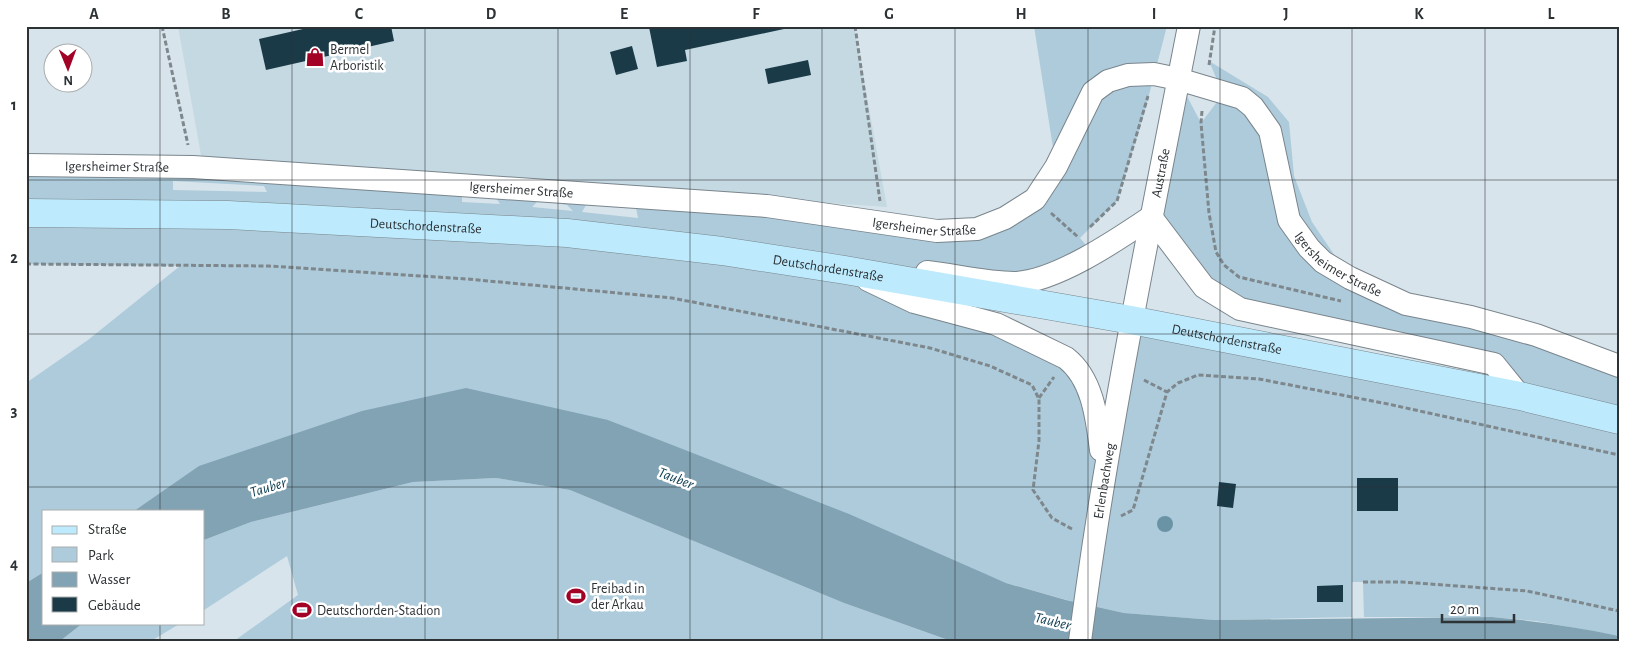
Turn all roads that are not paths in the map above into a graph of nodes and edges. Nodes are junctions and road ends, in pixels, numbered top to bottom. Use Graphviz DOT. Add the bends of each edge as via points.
graph roads {
  1 [pos="1189,26"];
  2 [pos="1178,79"];
  3 [pos="26,165"];
  4 [pos="26,213"];
  5 [pos="1151,217"];
  6 [pos="845,270"];
  7 [pos="1131,320"];
  8 [pos="1619,366"];
  9 [pos="1520,396"];
  10 [pos="1619,420"];
  11 [pos="1104,471"];
  12 [pos="1080,641"];
  1 -- 2 [label="street, Austraße"];
  2 -- 3 [label="street, Igersheimer Straße" via="1154,74 1128,74 1108,81 1093,92 1056,167 1035,199 1005,218 977,229 937,231 767,206 193,167"];
  2 -- 5 [label="street, Austraße"];
  2 -- 8 [label="street, Igersheimer Straße" via="1242,98 1261,116 1274,145 1289,220 1323,262 1406,304 1536,335"];
  4 -- 6 [label="street, Deutschordenstraße" via="228,215 567,233 722,251"];
  5 -- 6 [label="street" via="1046,278 1014,283 911,270"];
  5 -- 7 [label="street, Austraße"];
  5 -- 9 [label="street" via="1204,287 1240,309 1494,364"];
  6 -- 7 [label="street, Deutschordenstraße"];
  6 -- 11 [label="street" via="914,302 996,324 1076,365 1095,406"];
  7 -- 9 [label="street, Deutschordenstraße"];
  7 -- 11 [label="street, Erlenbachweg"];
  9 -- 10 [label="street, Deutschordenstraße"];
  11 -- 12 [label="street, Erlenbachweg"];
}
